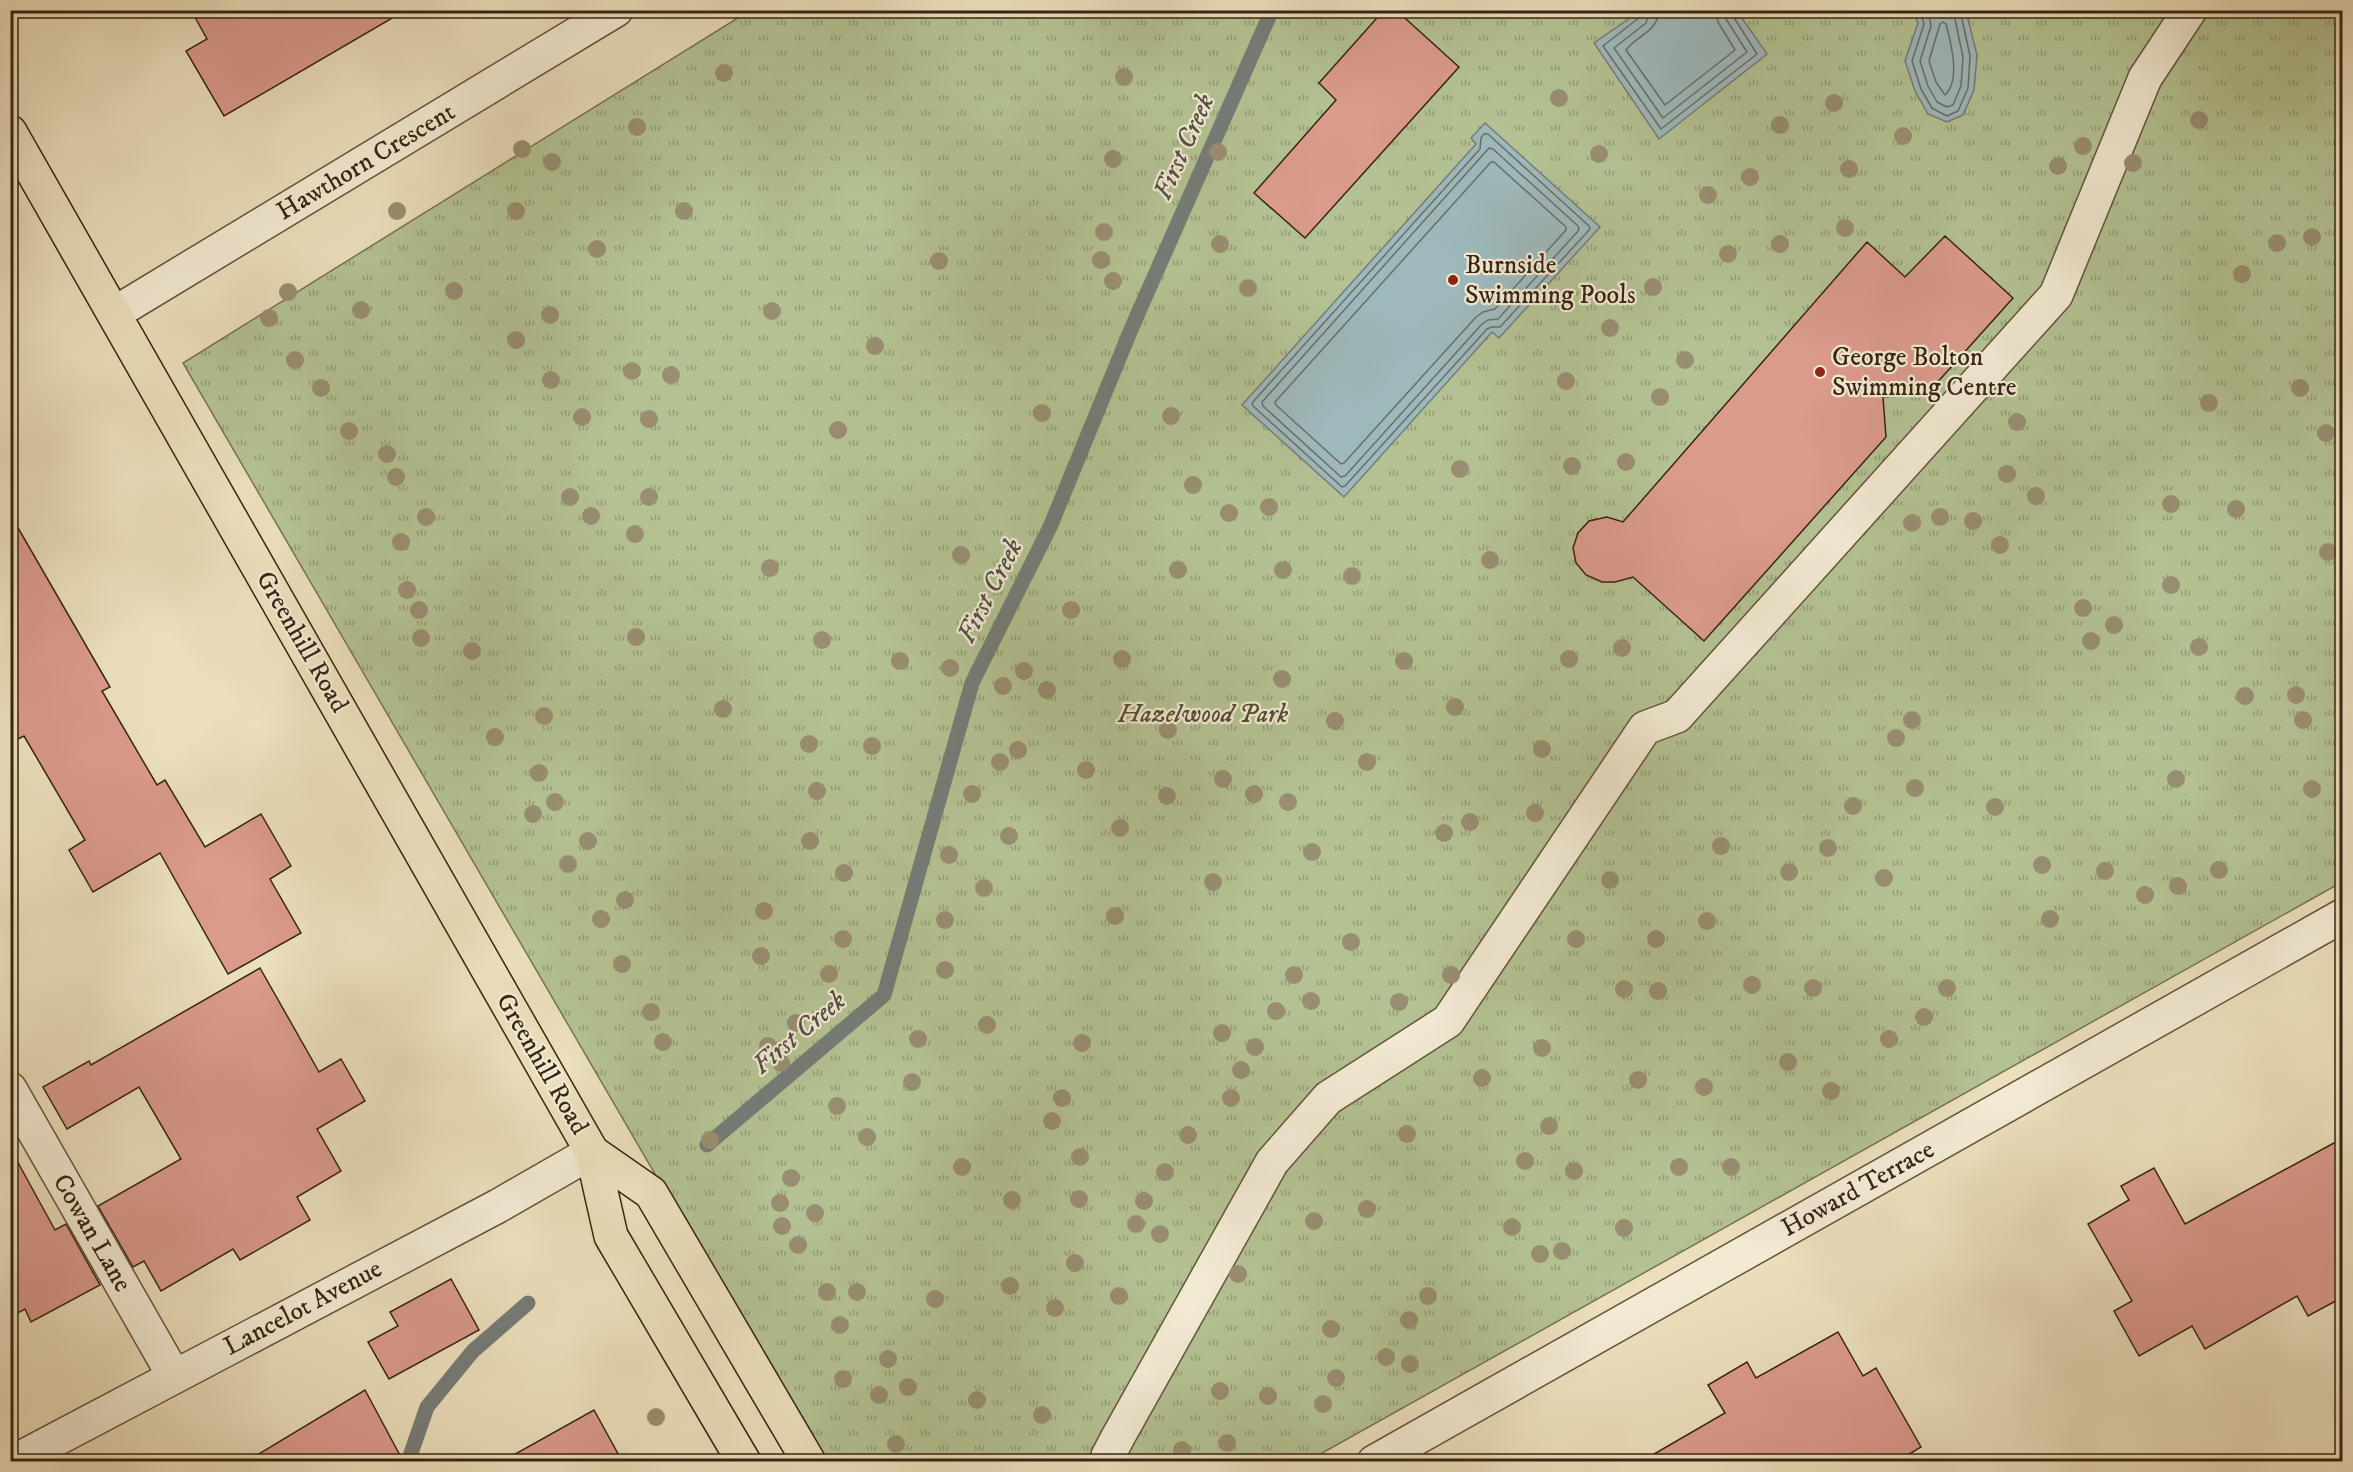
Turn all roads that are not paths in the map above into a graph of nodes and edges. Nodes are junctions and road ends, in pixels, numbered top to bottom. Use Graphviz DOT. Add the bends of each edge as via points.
graph roads {
  1 [pos="616,10"];
  2 [pos="2190,10"];
  3 [pos="10,132"];
  4 [pos="115,313"];
  5 [pos="2343,916"];
  6 [pos="10,1089"];
  7 [pos="592,1152"];
  8 [pos="174,1376"];
  9 [pos="13,1461"];
  10 [pos="744,1461"];
  11 [pos="809,1461"];
  12 [pos="1107,1461"];
  13 [pos="1374,1461"];
  1 -- 4 [label="street, Hawthorn Crescent"];
  2 -- 12 [label="street" via="2145,78 2056,294 1677,716 1645,728 1448,1021 1328,1098 1272,1162"];
  3 -- 4 [label="main road, Greenhill Road"];
  4 -- 7 [label="main road, Greenhill Road"];
  5 -- 13 [label="street, Howard Terrace"];
  6 -- 8 [label="street, Cowan Lane"];
  7 -- 8 [label="street, Lancelot Avenue" via="498,1206"];
  7 -- 10 [label="main road, Greenhill Road" via="611,1236"];
  7 -- 11 [label="main road, Greenhill Road" via="651,1193"];
  8 -- 9 [label="street, Lancelot Avenue"];
}
